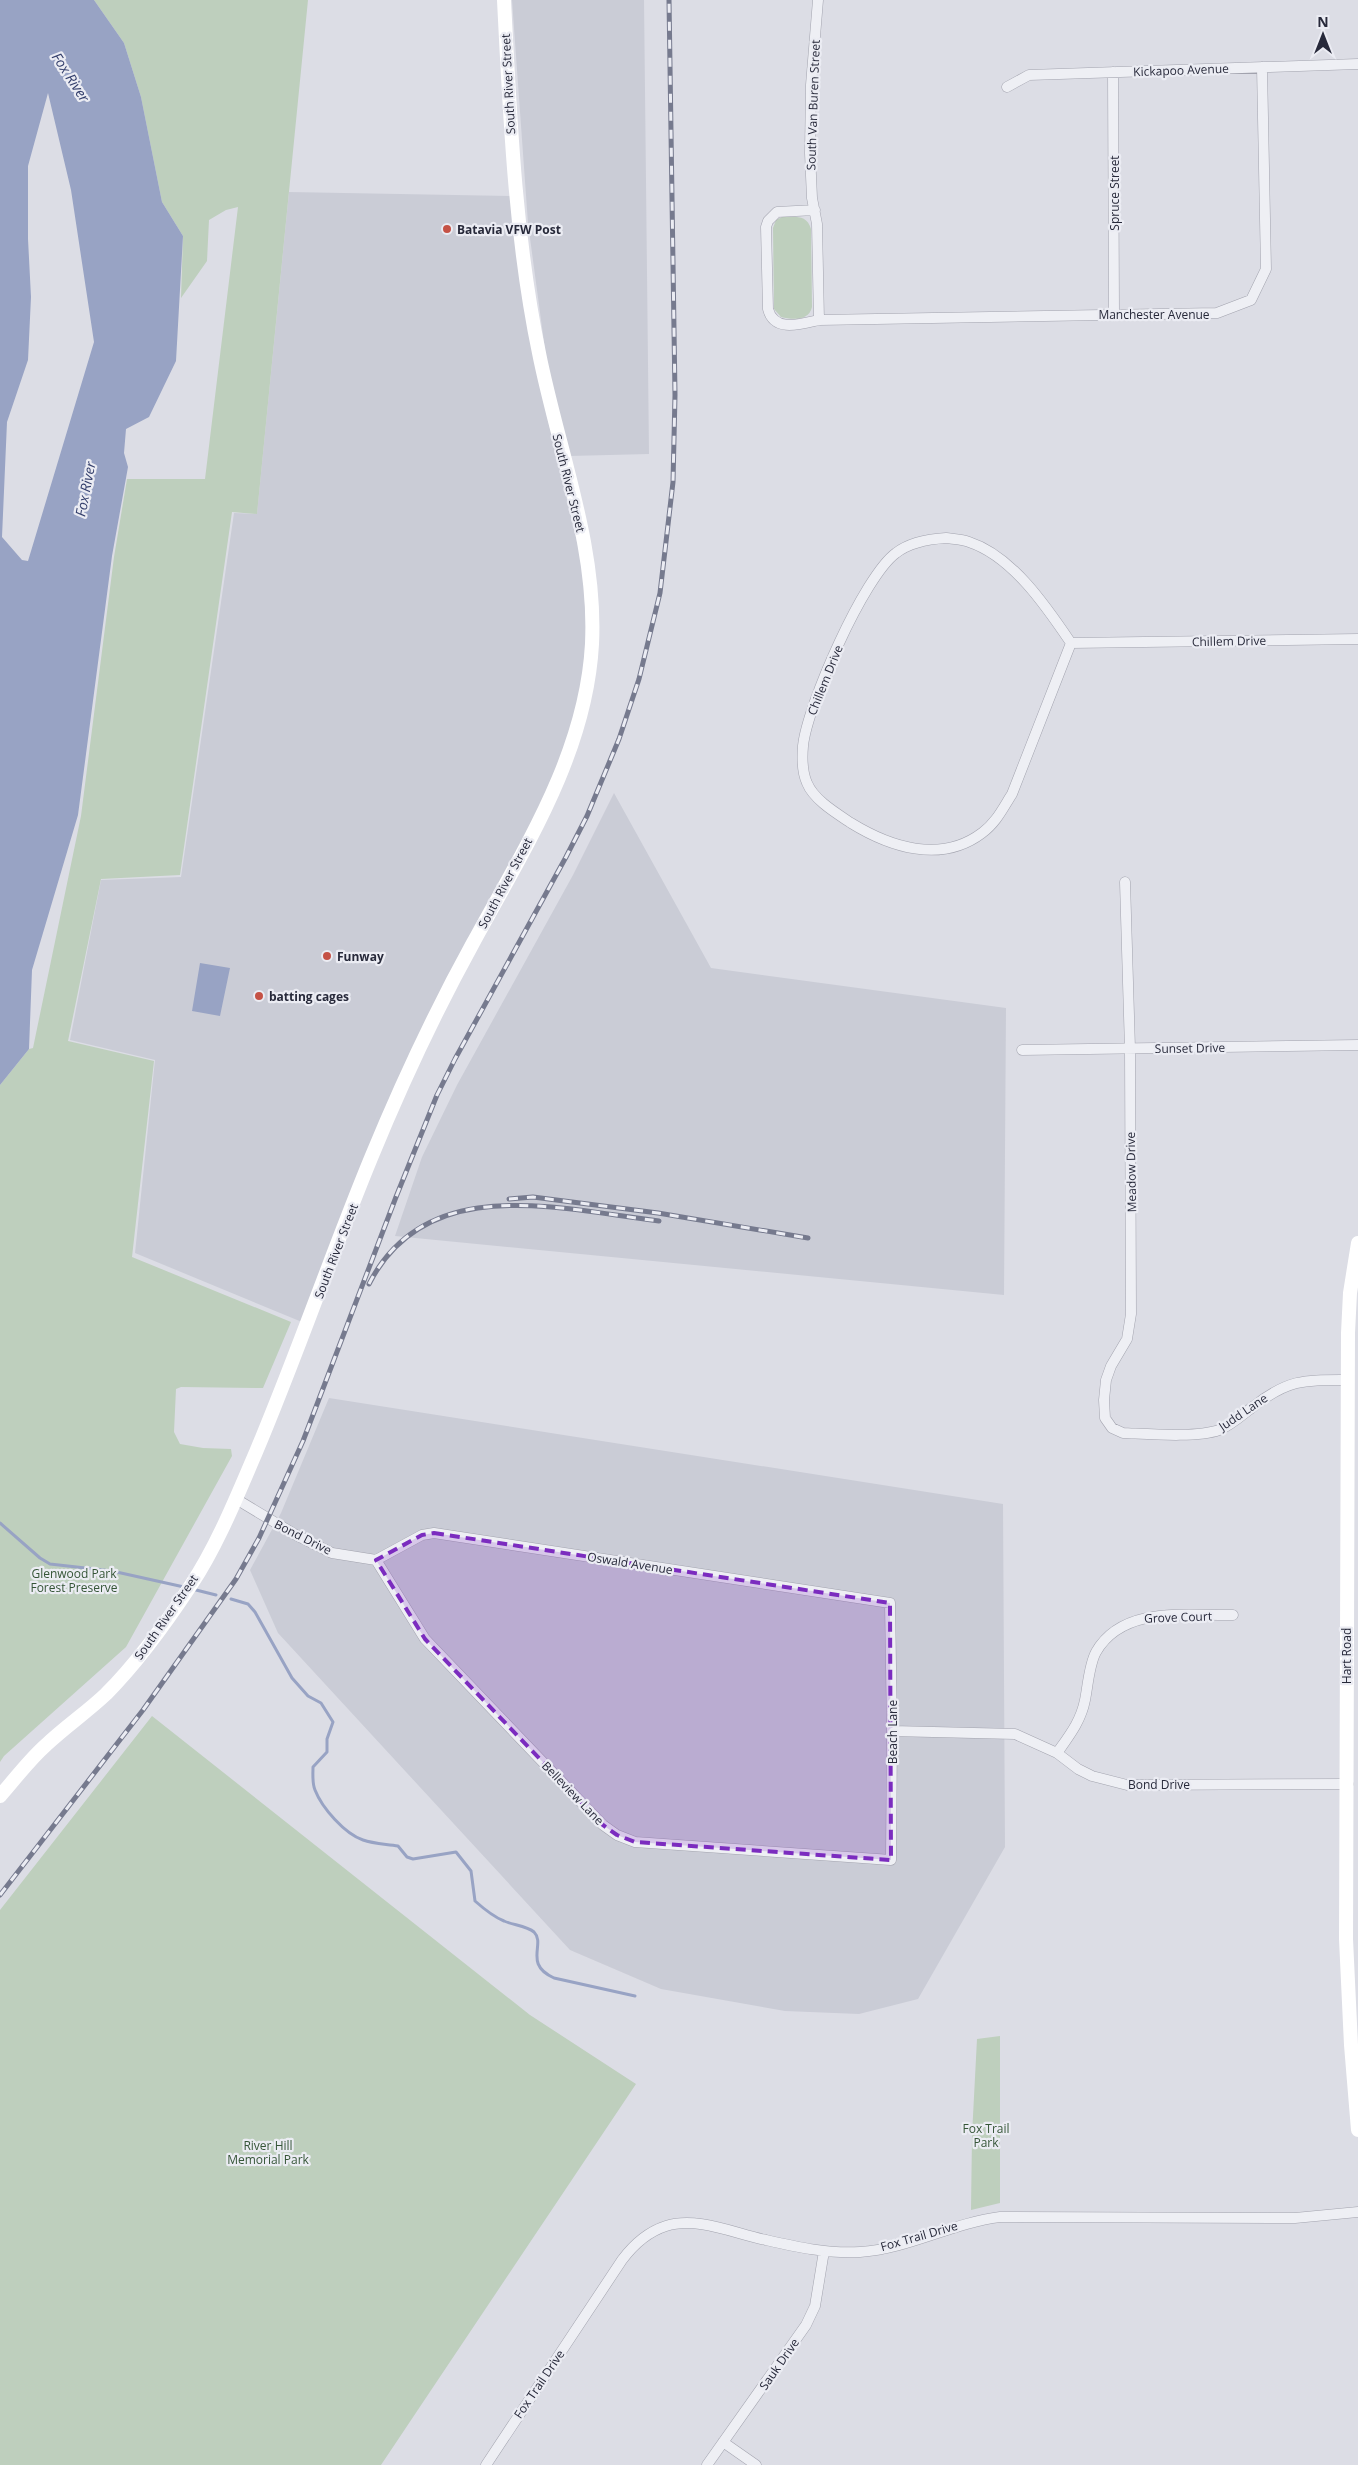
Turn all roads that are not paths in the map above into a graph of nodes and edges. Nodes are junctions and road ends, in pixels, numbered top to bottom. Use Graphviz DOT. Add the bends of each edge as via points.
graph roads {
  1 [pos="504,0"];
  2 [pos="818,0"];
  3 [pos="1358,64"];
  4 [pos="1262,67"];
  5 [pos="1113,72"];
  6 [pos="1008,87"];
  7 [pos="815,210"];
  8 [pos="1114,313"];
  9 [pos="819,320"];
  10 [pos="1358,639"];
  11 [pos="1071,643"];
  12 [pos="1125,882"];
  13 [pos="1358,1045"];
  14 [pos="1130,1049"];
  15 [pos="1022,1050"];
  16 [pos="1358,1242"];
  17 [pos="1347,1380"];
  18 [pos="1136,1434"];
  19 [pos="236,1499"];
  20 [pos="376,1560"];
  21 [pos="890,1603"];
  22 [pos="1233,1615"];
  23 [pos="1352,1657"];
  24 [pos="892,1731"];
  25 [pos="1057,1753"];
  26 [pos="1348,1784"];
  27 [pos="0,1796"];
  28 [pos="891,1860"];
  29 [pos="1354,2045"];
  30 [pos="1358,2130"];
  31 [pos="1358,2212"];
  32 [pos="824,2252"];
  33 [pos="723,2442"];
  34 [pos="486,2465"];
  35 [pos="707,2465"];
  36 [pos="756,2465"];
  1 -- 19 [label="main road, South River Street" via="516,204 527,292 542,369 580,523 590,581 592,646 586,696 564,767 454,980 371,1158 288,1375"];
  2 -- 7 [label="street, South Van Buren Street" via="811,85 810,153"];
  3 -- 4 [label="street, Kickapoo Avenue"];
  4 -- 5 [label="street, Kickapoo Avenue"];
  4 -- 8 [label="street, Manchester Avenue" via="1266,268 1251,300 1217,313"];
  5 -- 6 [label="street, Kickapoo Avenue" via="1029,75"];
  5 -- 8 [label="street, Spruce Street"];
  7 -- 9 [label="street, South Van Buren Street"];
  7 -- 9 [label="street" via="776,212 768,221 768,309 772,318 782,325"];
  8 -- 9 [label="street, Manchester Avenue"];
  10 -- 11 [label="street, Chillem Drive"];
  11 -- 11 [label="street, Chillem Drive" via="1012,794 999,816 982,833 961,844 938,850 893,845 838,814 806,783 802,764 803,744 815,700 866,591 895,553 928,540 946,538 968,541 992,552 1012,568"];
  12 -- 14 [label="street, Meadow Drive"];
  13 -- 14 [label="street, Sunset Drive"];
  14 -- 15 [label="street, Sunset Drive"];
  14 -- 18 [label="street, Meadow Drive" via="1130,1327 1106,1380 1104,1400 1105,1418 1112,1428"];
  16 -- 17 [label="main road, Hart Road" via="1350,1293"];
  17 -- 18 [label="street, Judd Lane" via="1306,1380 1287,1384 1230,1424 1212,1432"];
  17 -- 23 [label="main road, Hart Road"];
  19 -- 20 [label="street, Bond Drive" via="332,1553"];
  19 -- 27 [label="main road, South River Street" via="193,1582 140,1655 105,1694 42,1748"];
  20 -- 21 [label="street, Oswald Avenue" via="422,1535 434,1533"];
  20 -- 28 [label="street, Belleview Lane" via="425,1639 603,1825 617,1835 636,1842"];
  21 -- 24 [label="street, Beach Lane"];
  22 -- 25 [label="street, Grove Court" via="1151,1616 1126,1624 1113,1634 1096,1652 1080,1719"];
  23 -- 26 [label="main road, Hart Road"];
  24 -- 25 [label="street, Bond Drive" via="1015,1734"];
  24 -- 28 [label="street, Beach Lane"];
  25 -- 26 [label="street, Bond Drive" via="1092,1776 1127,1785"];
  26 -- 29 [label="main road, Hart Road" via="1346,1939"];
  29 -- 30 [label="main road, Hart Road"];
  31 -- 32 [label="street, Fox Trail Drive" via="1295,2218 1000,2217 974,2220 898,2246 861,2252"];
  32 -- 33 [label="street, Sauk Drive" via="815,2306 806,2325"];
  32 -- 34 [label="street, Fox Trail Drive" via="699,2224 668,2225 653,2231 622,2260"];
  33 -- 35 [label="street, Sauk Drive"];
  33 -- 36 [label="street"];
}
